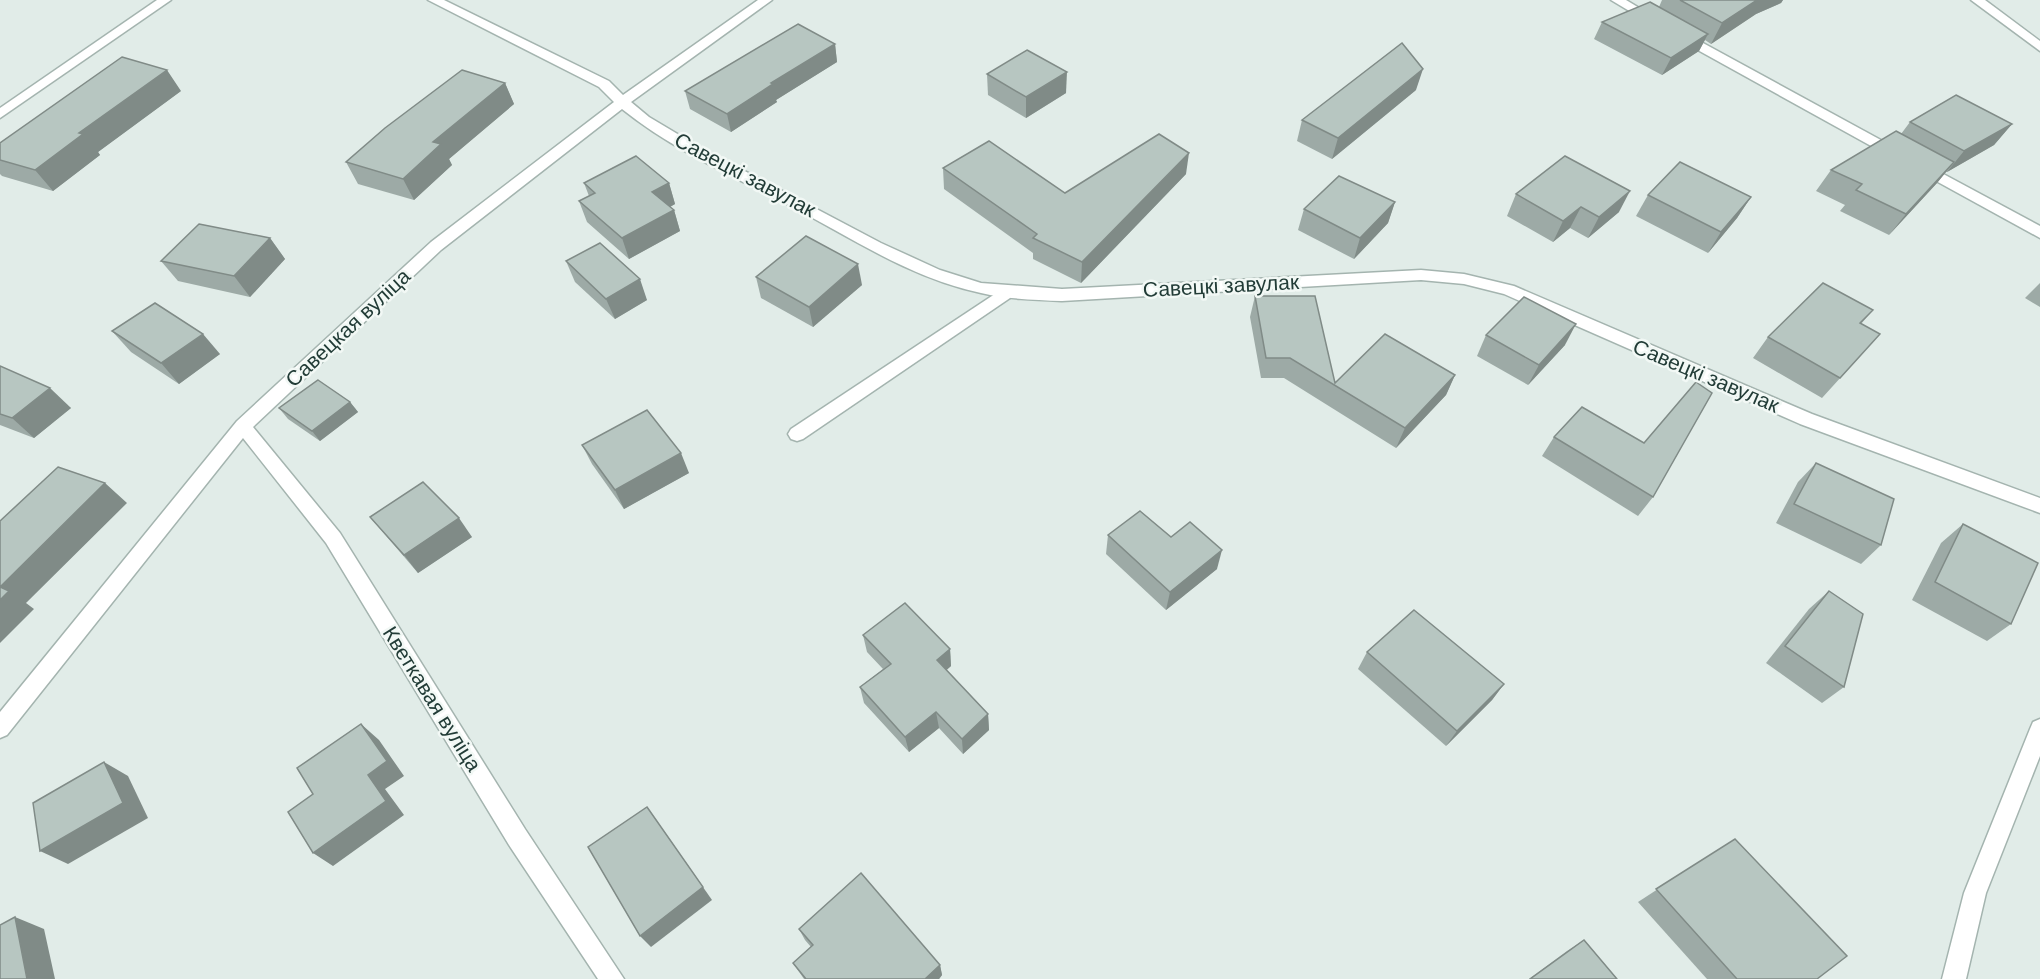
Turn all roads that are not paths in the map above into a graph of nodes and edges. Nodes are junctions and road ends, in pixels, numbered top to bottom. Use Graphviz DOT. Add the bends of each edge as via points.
graph roads {
  1 [pos="165,0"];
  2 [pos="434,0"];
  3 [pos="766,0"];
  4 [pos="1617,0"];
  5 [pos="1977,0"];
  6 [pos="2040,47"];
  7 [pos="621,103"];
  8 [pos="0,114"];
  9 [pos="2040,232"];
  10 [pos="1004,294"];
  11 [pos="243,426"];
  12 [pos="797,434"];
  13 [pos="2040,506"];
  14 [pos="0,728"];
  15 [pos="2040,729"];
  16 [pos="612,979"];
  17 [pos="1954,979"];
  1 -- 8 [label="street"];
  2 -- 7 [label="street, Савецкі завулак" via="604,84"];
  3 -- 7 [label="street, Савецкая вуліца"];
  4 -- 9 [label="street"];
  5 -- 6 [label="street"];
  7 -- 10 [label="street, Савецкі завулак" via="689,146 914,266 955,282"];
  7 -- 11 [label="street, Савецкая вуліца" via="436,246"];
  10 -- 12 [label="street"];
  10 -- 13 [label="street, Савецкі завулак" via="1062,295 1421,275 1464,279 1508,290 1806,419"];
  11 -- 14 [label="street, Савецкая вуліца"];
  11 -- 16 [label="street, Кветкавая вуліца" via="333,538 517,837"];
  15 -- 17 [label="street" via="1975,893"];
}
